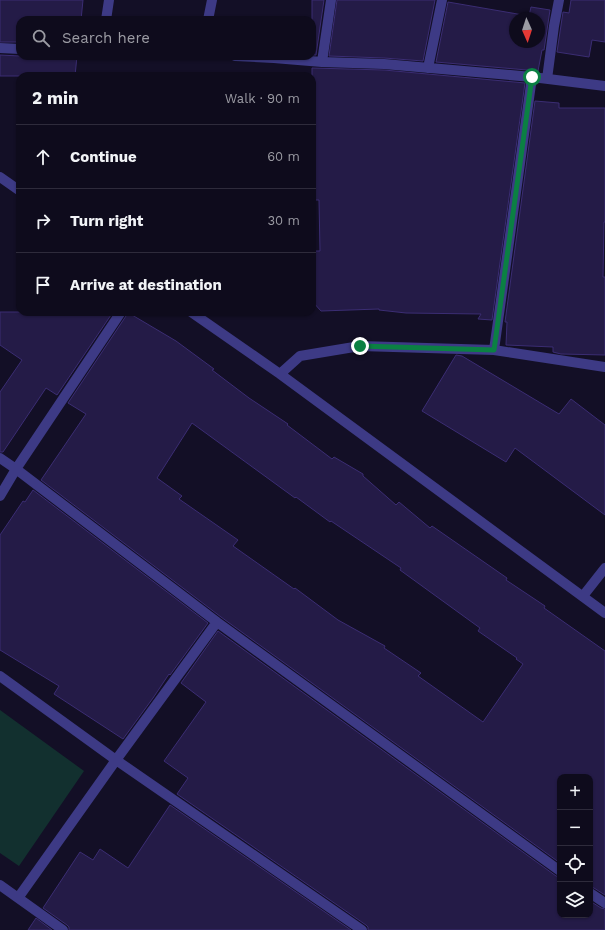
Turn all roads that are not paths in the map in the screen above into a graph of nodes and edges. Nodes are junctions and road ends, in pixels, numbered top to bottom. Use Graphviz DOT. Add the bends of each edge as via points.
graph roads {
  1 [pos="109,0"];
  2 [pos="212,0"];
  3 [pos="331,0"];
  4 [pos="442,0"];
  5 [pos="558,0"];
  6 [pos="107,16"];
  7 [pos="209,16"];
  8 [pos="0,48"];
  9 [pos="16,49"];
  10 [pos="298,60"];
  11 [pos="322,62"];
  12 [pos="428,68"];
  13 [pos="532,77"];
  14 [pos="547,79"];
  15 [pos="605,86"];
  16 [pos="0,177"];
  17 [pos="16,188"];
  18 [pos="119,316"];
  19 [pos="197,316"];
  20 [pos="494,350"];
  21 [pos="605,367"];
  22 [pos="280,374"];
  23 [pos="0,458"];
  24 [pos="16,469"];
  25 [pos="0,496"];
  26 [pos="605,568"];
  27 [pos="583,596"];
  28 [pos="605,613"];
  29 [pos="217,622"];
  30 [pos="0,676"];
  31 [pos="116,760"];
  32 [pos="557,869"];
  33 [pos="0,885"];
  34 [pos="593,895"];
  35 [pos="18,898"];
  36 [pos="605,903"];
  37 [pos="62,930"];
  38 [pos="362,930"];
  1 -- 6 [label="street"];
  2 -- 7 [label="street"];
  3 -- 11 [label="street"];
  4 -- 12 [label="street"];
  5 -- 14 [label="street"];
  8 -- 9 [label="street"];
  10 -- 11 [label="street"];
  11 -- 12 [label="street"];
  12 -- 13 [label="street"];
  13 -- 14 [label="street"];
  13 -- 20 [label="street"];
  14 -- 15 [label="street"];
  16 -- 17 [label="street"];
  18 -- 24 [label="street"];
  19 -- 22 [label="street"];
  20 -- 21 [label="street"];
  20 -- 22 [label="street" via="360,346 300,356"];
  22 -- 27 [label="street"];
  23 -- 24 [label="street"];
  24 -- 25 [label="street"];
  24 -- 29 [label="street"];
  26 -- 27 [label="street"];
  27 -- 28 [label="street"];
  29 -- 31 [label="street"];
  29 -- 32 [label="street"];
  30 -- 31 [label="street"];
  31 -- 35 [label="street"];
  31 -- 38 [label="street"];
  33 -- 35 [label="street"];
  34 -- 36 [label="street"];
  35 -- 37 [label="street"];
}
